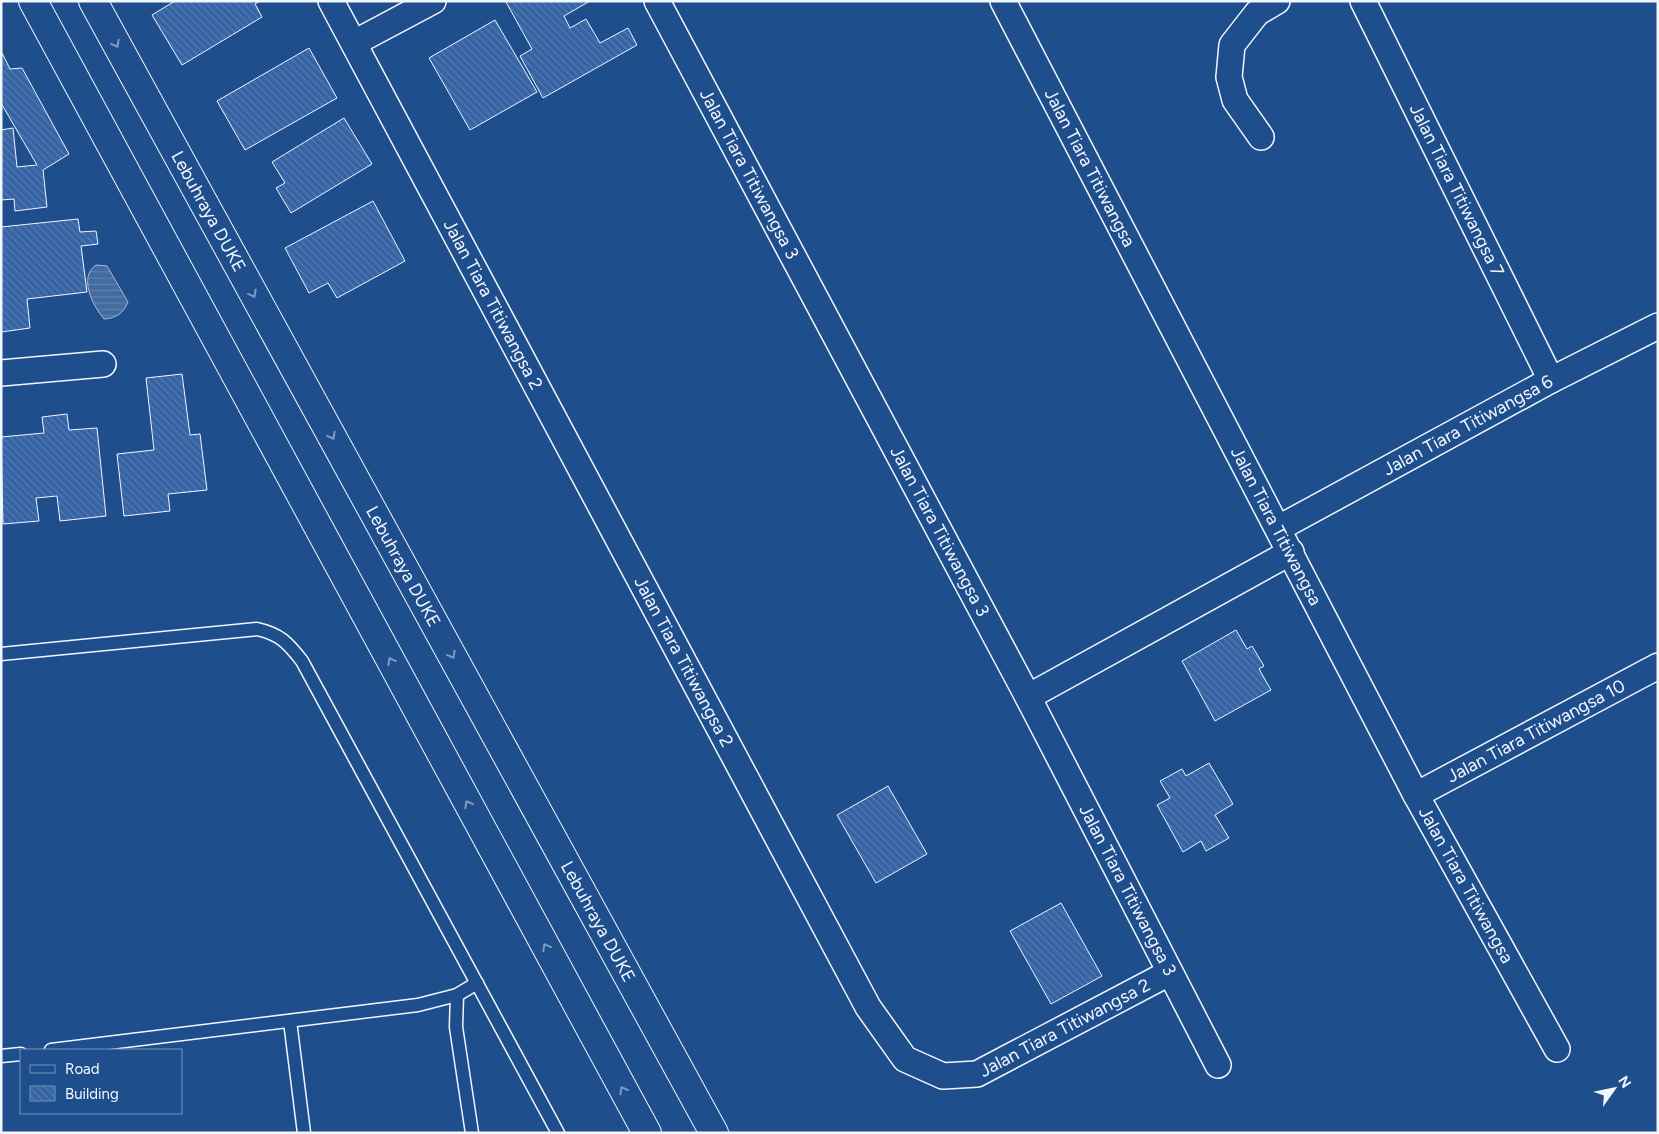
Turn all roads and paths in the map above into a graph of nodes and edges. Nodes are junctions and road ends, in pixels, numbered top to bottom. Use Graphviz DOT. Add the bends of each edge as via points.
graph roads {
  1 [pos="33,1"];
  2 [pos="93,1"];
  3 [pos="331,1"];
  4 [pos="433,1"];
  5 [pos="657,1"];
  6 [pos="1003,1"];
  7 [pos="1277,1"];
  8 [pos="1363,1"];
  9 [pos="354,43"];
  10 [pos="1261,137"];
  11 [pos="1658,326"];
  12 [pos="103,364"];
  13 [pos="1,373"];
  14 [pos="1551,380"];
  15 [pos="1279,528"];
  16 [pos="1291,552"];
  17 [pos="1,654"];
  18 [pos="1658,666"];
  19 [pos="1028,697"];
  20 [pos="1416,795"];
  21 [pos="1169,973"];
  22 [pos="476,984"];
  23 [pos="456,995"];
  24 [pos="290,1021"];
  25 [pos="59,1049"];
  26 [pos="1557,1049"];
  27 [pos="20,1054"];
  28 [pos="1,1056"];
  29 [pos="1218,1065"];
  30 [pos="304,1133"];
  31 [pos="472,1133"];
  32 [pos="558,1133"];
  33 [pos="646,1133"];
  34 [pos="714,1133"];
  33 -- 1 [label="highway, one-way"];
  2 -- 34 [label="highway, Lebuhraya DUKE, one-way"];
  3 -- 9 [label="street, Jalan Tiara Titiwangsa 2"];
  4 -- 9 [label="street"];
  5 -- 19 [label="street, Jalan Tiara Titiwangsa 3"];
  6 -- 15 [label="street, Jalan Tiara Titiwangsa"];
  7 -- 10 [label="street" via="1257,13 1232,45 1229,77 1235,100"];
  8 -- 14 [label="street, Jalan Tiara Titiwangsa 7"];
  9 -- 21 [label="street, Jalan Tiara Titiwangsa 2" via="868,1007 905,1059 943,1076 977,1074"];
  11 -- 14 [label="street, Jalan Tiara Titiwangsa 6"];
  12 -- 13 [label="street"];
  14 -- 15 [label="street, Jalan Tiara Titiwangsa 6"];
  15 -- 16 [label="street, Jalan Tiara Titiwangsa"];
  16 -- 19 [label="street"];
  16 -- 20 [label="street, Jalan Tiara Titiwangsa"];
  17 -- 22 [label="lane" via="236,630 272,632 289,644 302,661"];
  18 -- 20 [label="street, Jalan Tiara Titiwangsa 10"];
  19 -- 21 [label="street, Jalan Tiara Titiwangsa 3"];
  20 -- 26 [label="street, Jalan Tiara Titiwangsa"];
  21 -- 29 [label="street, Jalan Tiara Titiwangsa 3"];
  22 -- 23 [label="lane"];
  22 -- 32 [label="lane"];
  23 -- 24 [label="lane" via="418,1005"];
  23 -- 31 [label="lane" via="456,1027"];
  24 -- 25 [label="lane"];
  24 -- 30 [label="lane"];
  27 -- 28 [label="lane"];
}
